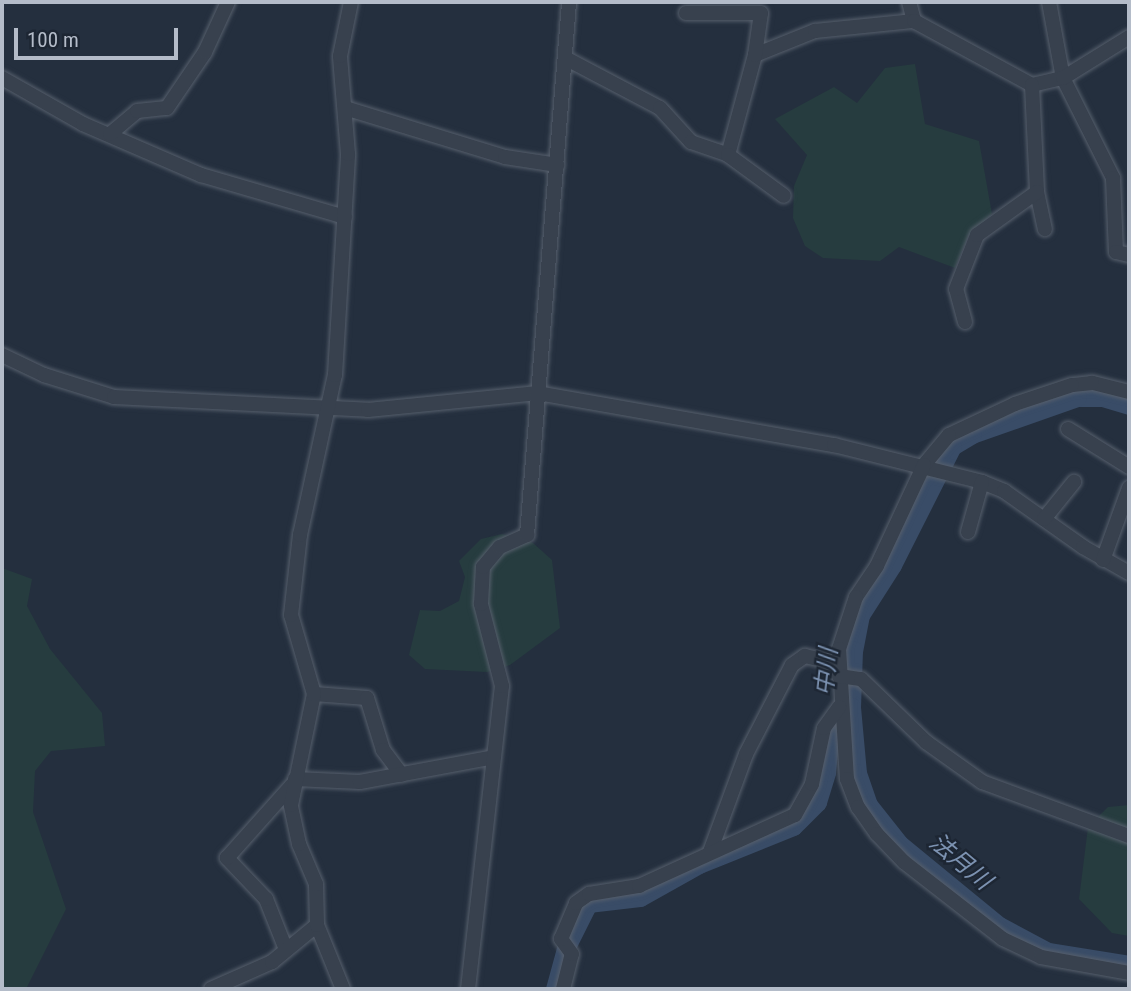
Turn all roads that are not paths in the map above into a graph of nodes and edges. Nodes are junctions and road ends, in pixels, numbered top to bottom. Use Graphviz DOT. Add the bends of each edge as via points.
graph roads {
  1 [pos="228,2"];
  2 [pos="351,2"];
  3 [pos="569,2"];
  4 [pos="909,2"];
  5 [pos="1049,2"];
  6 [pos="686,13"];
  7 [pos="914,21"];
  8 [pos="1125,42"];
  9 [pos="755,55"];
  10 [pos="565,58"];
  11 [pos="1129,59"];
  12 [pos="2,78"];
  13 [pos="1063,78"];
  14 [pos="1032,85"];
  15 [pos="345,108"];
  16 [pos="110,134"];
  17 [pos="727,155"];
  18 [pos="556,165"];
  19 [pos="1037,192"];
  20 [pos="784,196"];
  21 [pos="345,217"];
  22 [pos="1045,229"];
  23 [pos="1129,255"];
  24 [pos="965,322"];
  25 [pos="2,355"];
  26 [pos="1126,387"];
  27 [pos="538,393"];
  28 [pos="330,410"];
  29 [pos="1068,429"];
  30 [pos="927,466"];
  31 [pos="1129,467"];
  32 [pos="982,481"];
  33 [pos="1074,482"];
  34 [pos="1129,488"];
  35 [pos="1044,519"];
  36 [pos="968,532"];
  37 [pos="1103,560"];
  38 [pos="1129,573"];
  39 [pos="848,616"];
  40 [pos="831,662"];
  41 [pos="847,676"];
  42 [pos="314,694"];
  43 [pos="839,705"];
  44 [pos="490,758"];
  45 [pos="402,775"];
  46 [pos="294,782"];
  47 [pos="1129,836"];
  48 [pos="710,852"];
  49 [pos="317,925"];
  50 [pos="285,947"];
  51 [pos="1129,973"];
  52 [pos="211,989"];
  53 [pos="343,989"];
  54 [pos="468,989"];
  55 [pos="563,989"];
  1 -- 16 [label="street" via="205,52 167,108 136,111"];
  2 -- 15 [label="street" via="340,56"];
  3 -- 10 [label="street"];
  4 -- 7 [label="street"];
  5 -- 13 [label="street"];
  6 -- 9 [label="street" via="761,13"];
  7 -- 9 [label="street" via="816,31"];
  7 -- 14 [label="street"];
  8 -- 11 [label="street"];
  8 -- 13 [label="street"];
  9 -- 17 [label="street"];
  10 -- 17 [label="street" via="660,108 691,142"];
  10 -- 18 [label="street"];
  12 -- 16 [label="street"];
  13 -- 14 [label="street"];
  13 -- 23 [label="street" via="1111,170 1116,252"];
  14 -- 19 [label="street"];
  15 -- 18 [label="street" via="505,157"];
  15 -- 21 [label="street"];
  16 -- 21 [label="street" via="201,175"];
  17 -- 20 [label="street"];
  18 -- 27 [label="street"];
  19 -- 22 [label="street"];
  19 -- 24 [label="street" via="977,235 956,289"];
  21 -- 28 [label="street"];
  25 -- 28 [label="street" via="44,375 114,397"];
  26 -- 30 [label="street" via="1072,385 1015,404 948,435"];
  27 -- 28 [label="street"];
  27 -- 30 [label="street"];
  27 -- 44 [label="street" via="527,535 500,547 483,567 481,604 502,675"];
  28 -- 42 [label="street" via="295,561 293,629"];
  29 -- 31 [label="street"];
  30 -- 32 [label="street"];
  30 -- 39 [label="street"];
  32 -- 35 [label="street"];
  32 -- 36 [label="street"];
  33 -- 35 [label="street"];
  34 -- 37 [label="street"];
  35 -- 37 [label="street"];
  37 -- 38 [label="street"];
  39 -- 40 [label="street" via="836,631"];
  39 -- 41 [label="street" via="839,649"];
  40 -- 43 [label="street" via="833,693"];
  40 -- 48 [label="street" via="805,656 792,665 746,754"];
  41 -- 43 [label="street"];
  41 -- 47 [label="street" via="982,782"];
  42 -- 45 [label="street" via="367,698 383,750"];
  42 -- 46 [label="street" via="302,766"];
  43 -- 48 [label="street" via="824,728 812,784 795,815"];
  43 -- 51 [label="street" via="847,779 858,807 904,862 1003,939 1041,957"];
  44 -- 45 [label="street"];
  44 -- 54 [label="street"];
  45 -- 46 [label="street" via="360,782"];
  46 -- 49 [label="street" via="299,845 318,895"];
  46 -- 50 [label="street" via="227,858 266,899"];
  48 -- 55 [label="street" via="639,886 581,898 566,946"];
  49 -- 50 [label="street"];
  49 -- 53 [label="street"];
  50 -- 52 [label="street" via="272,962"];
}
